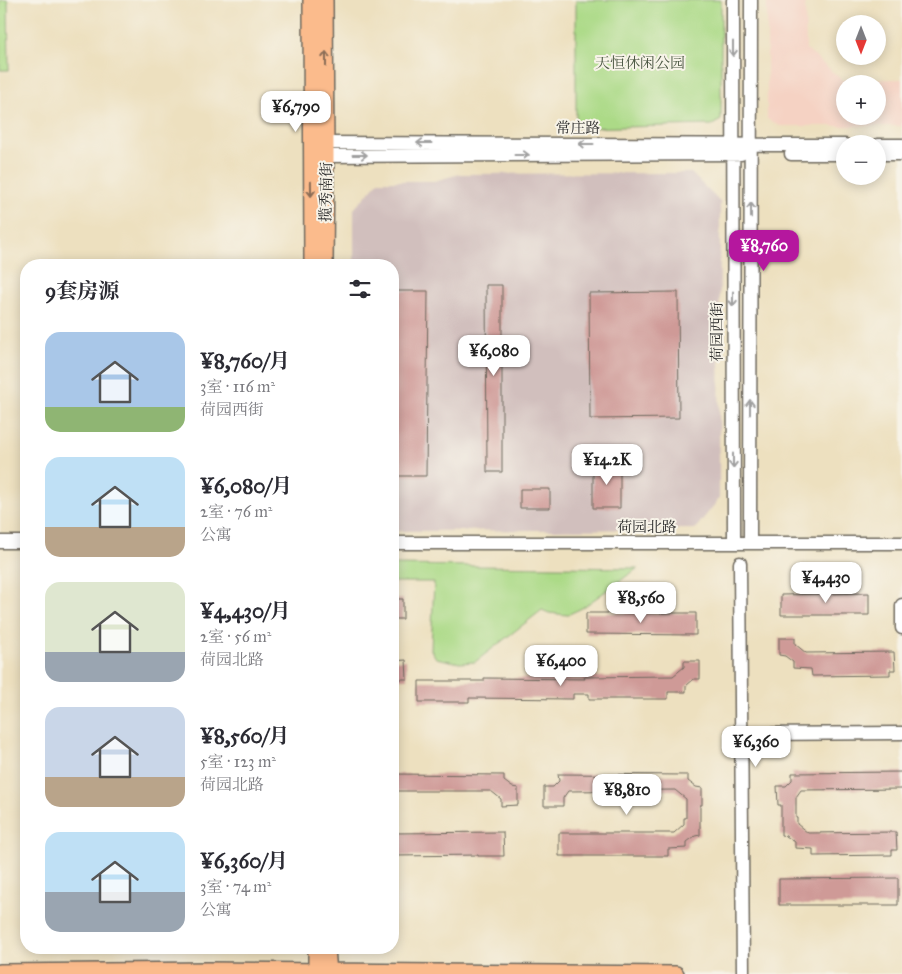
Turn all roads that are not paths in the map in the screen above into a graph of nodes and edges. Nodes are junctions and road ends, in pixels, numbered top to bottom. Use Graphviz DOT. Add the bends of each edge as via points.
graph roads {
  1 [pos="311,0"];
  2 [pos="325,0"];
  3 [pos="733,0"];
  4 [pos="751,0"];
  5 [pos="836,145"];
  6 [pos="886,145"];
  7 [pos="902,145"];
  8 [pos="311,149"];
  9 [pos="326,149"];
  10 [pos="733,149"];
  11 [pos="751,149"];
  12 [pos="836,154"];
  13 [pos="886,154"];
  14 [pos="902,154"];
  15 [pos="312,259"];
  16 [pos="325,259"];
  17 [pos="0,542"];
  18 [pos="20,542"];
  19 [pos="399,543"];
  20 [pos="734,543"];
  21 [pos="750,543"];
  22 [pos="902,543"];
  23 [pos="740,563"];
  24 [pos="902,605"];
  25 [pos="902,628"];
  26 [pos="742,734"];
  27 [pos="902,734"];
  28 [pos="318,954"];
  29 [pos="326,954"];
  30 [pos="0,972"];
  31 [pos="322,972"];
  32 [pos="676,974"];
  33 [pos="743,974"];
  1 -- 8 [label="main road, 揽秀南街"];
  9 -- 2 [label="main road, 揽秀南街, one-way"];
  3 -- 10 [label="street, 荷园西街, one-way"];
  4 -- 11 [label="street"];
  5 -- 11 [label="street, 常庄路"];
  6 -- 7 [label="street"];
  8 -- 9 [label="street, 常庄路"];
  8 -- 15 [label="main road, 揽秀南街, one-way"];
  9 -- 10 [label="street, 常庄路"];
  9 -- 16 [label="main road, 揽秀南街"];
  10 -- 11 [label="street, 常庄路"];
  10 -- 20 [label="street, 荷园西街, one-way"];
  11 -- 12 [label="street, 常庄路"];
  21 -- 11 [label="street, one-way"];
  13 -- 14 [label="street"];
  17 -- 18 [label="street"];
  19 -- 20 [label="street, 荷园北路"];
  20 -- 21 [label="street, 荷园北路"];
  21 -- 22 [label="street, 荷园北路"];
  23 -- 26 [label="street"];
  24 -- 25 [label="street"];
  26 -- 27 [label="street"];
  26 -- 33 [label="street"];
  28 -- 31 [label="main road"];
  29 -- 31 [label="main road"];
  30 -- 31 [label="main road"];
  31 -- 32 [label="main road"];
}
